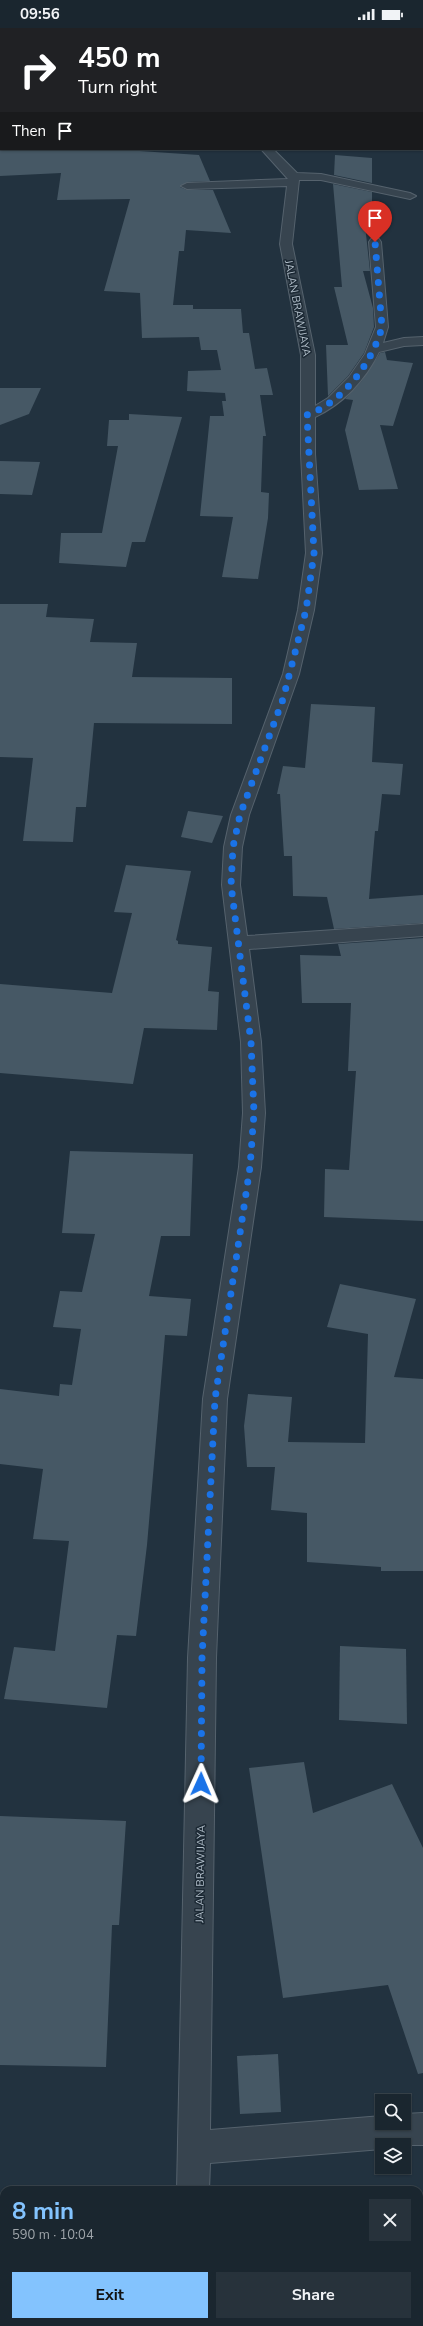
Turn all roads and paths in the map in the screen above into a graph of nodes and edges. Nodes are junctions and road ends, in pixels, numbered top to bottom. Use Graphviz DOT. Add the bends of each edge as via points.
graph roads {
  1 [pos="268,150"];
  2 [pos="294,179"];
  3 [pos="187,186"];
  4 [pos="410,196"];
  5 [pos="375,242"];
  6 [pos="423,341"];
  7 [pos="374,349"];
  8 [pos="307,415"];
  9 [pos="423,930"];
  10 [pos="238,943"];
  11 [pos="423,2129"];
  12 [pos="194,2148"];
  13 [pos="193,2186"];
  1 -- 2 [label="street" via="282,162"];
  2 -- 3 [label="street"];
  2 -- 4 [label="street" via="321,177"];
  2 -- 8 [label="street, JALAN BRAWIJAYA" via="286,244 308,355"];
  5 -- 7 [label="street" via="382,327"];
  6 -- 7 [label="street" via="404,342"];
  7 -- 8 [label="street" via="343,392 330,404"];
  8 -- 10 [label="street, JALAN BRAWIJAYA" via="314,526 311,582 299,641 283,699 240,815 233,847 231,885"];
  9 -- 10 [label="street"];
  10 -- 12 [label="street, JALAN BRAWIJAYA" via="251,1042 254,1113 250,1167 215,1399 202,1658"];
  11 -- 12 [label="street"];
  12 -- 13 [label="street, JALAN BRAWIJAYA"];
}
